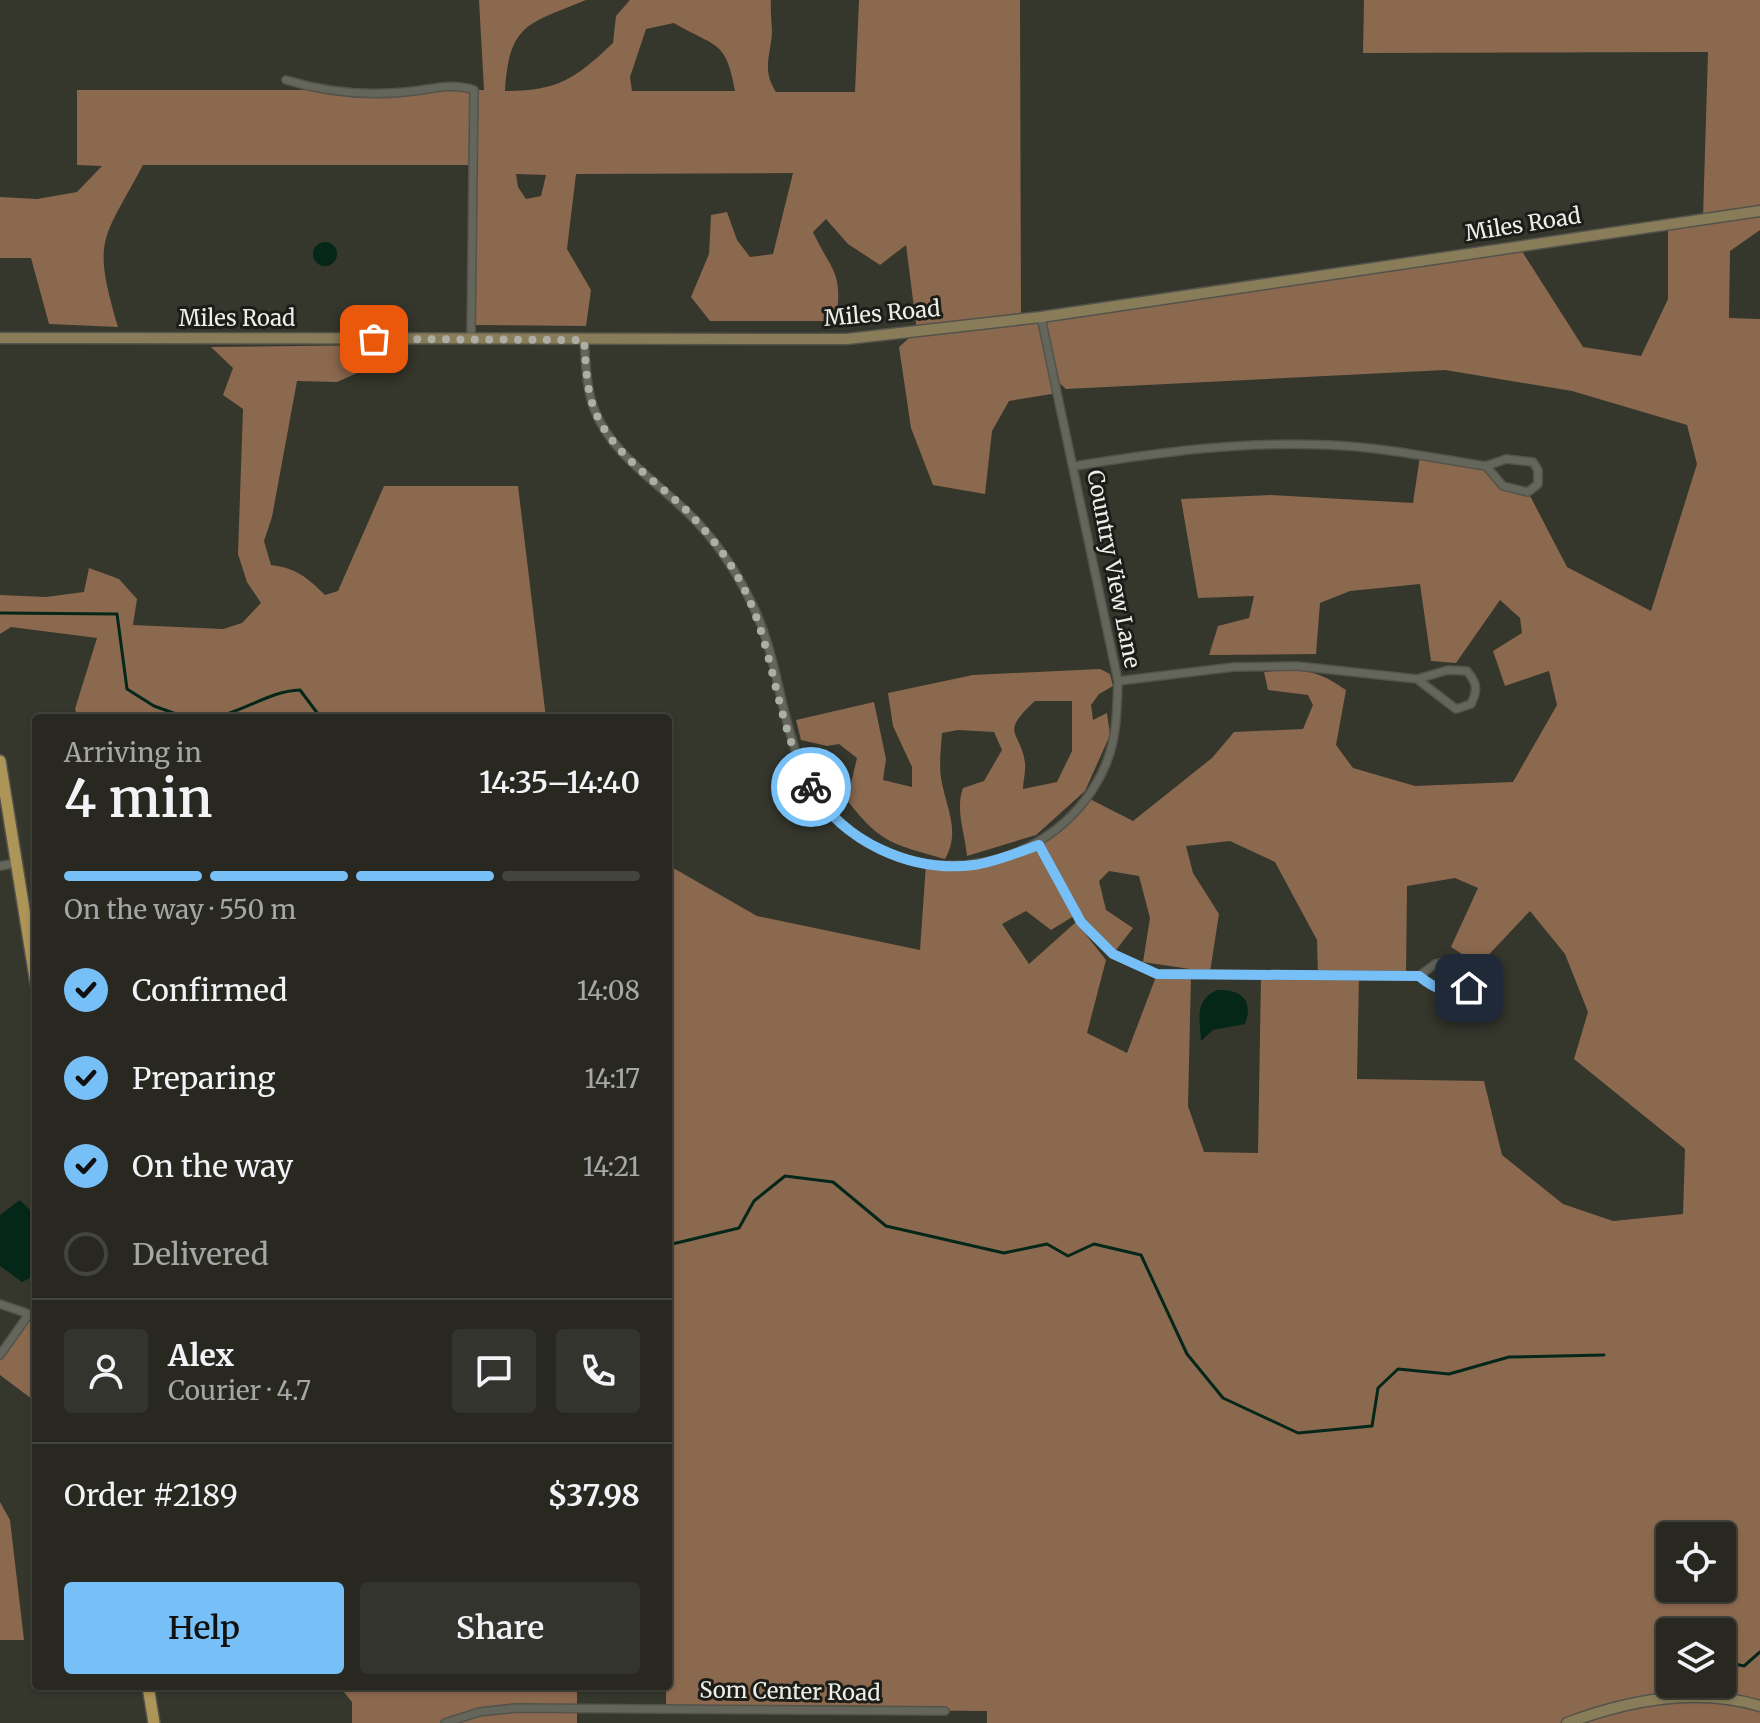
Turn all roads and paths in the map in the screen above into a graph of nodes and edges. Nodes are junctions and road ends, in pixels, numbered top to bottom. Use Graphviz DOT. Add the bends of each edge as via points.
graph roads {
  1 [pos="286,80"];
  2 [pos="1760,211"];
  3 [pos="1041,317"];
  4 [pos="0,338"];
  5 [pos="471,339"];
  6 [pos="584,340"];
  7 [pos="1075,466"];
  8 [pos="1486,466"];
  9 [pos="1417,679"];
  10 [pos="1118,681"];
  11 [pos="0,761"];
  12 [pos="1039,845"];
  13 [pos="16,863"];
  14 [pos="0,866"];
  15 [pos="32,960"];
  16 [pos="1419,976"];
  17 [pos="0,1304"];
  18 [pos="32,1314"];
  19 [pos="0,1355"];
  20 [pos="149,1690"];
  21 [pos="1760,1706"];
  22 [pos="945,1711"];
  23 [pos="154,1723"];
  24 [pos="445,1723"];
  25 [pos="1567,1723"];
  1 -- 5 [label="street" via="327,92 461,86 474,90"];
  2 -- 3 [label="main road, Miles Road"];
  3 -- 6 [label="main road, Miles Road" via="847,339"];
  3 -- 7 [label="street, Country View Lane"];
  4 -- 5 [label="main road, Miles Road"];
  5 -- 6 [label="main road, Miles Road"];
  6 -- 12 [label="street, Country View Lane" via="594,409 608,437 723,553 755,609 787,730 816,797 860,838 916,863 946,868 978,865"];
  7 -- 8 [label="street" via="1174,449 1274,444 1381,449"];
  7 -- 10 [label="street, Country View Lane"];
  8 -- 8 [label="street" via="1506,459 1533,462 1538,484 1528,492 1515,491 1503,486"];
  9 -- 9 [label="street" via="1456,709 1471,704 1477,693 1467,671"];
  9 -- 10 [label="street" via="1281,666"];
  10 -- 12 [label="street, Country View Lane" via="1115,732 1106,765 1086,797"];
  11 -- 13 [label="main road"];
  12 -- 16 [label="street" via="1081,922 1113,954 1157,974"];
  13 -- 14 [label="street"];
  13 -- 15 [label="main road"];
  16 -- 16 [label="street" via="1435,964 1455,960 1468,965 1472,975 1469,988 1456,992 1435,989"];
  17 -- 18 [label="street"];
  18 -- 19 [label="street"];
  20 -- 23 [label="main road"];
  21 -- 25 [label="main road" via="1659,1698"];
  22 -- 24 [label="street, Som Center Road" via="516,1708"];
}
